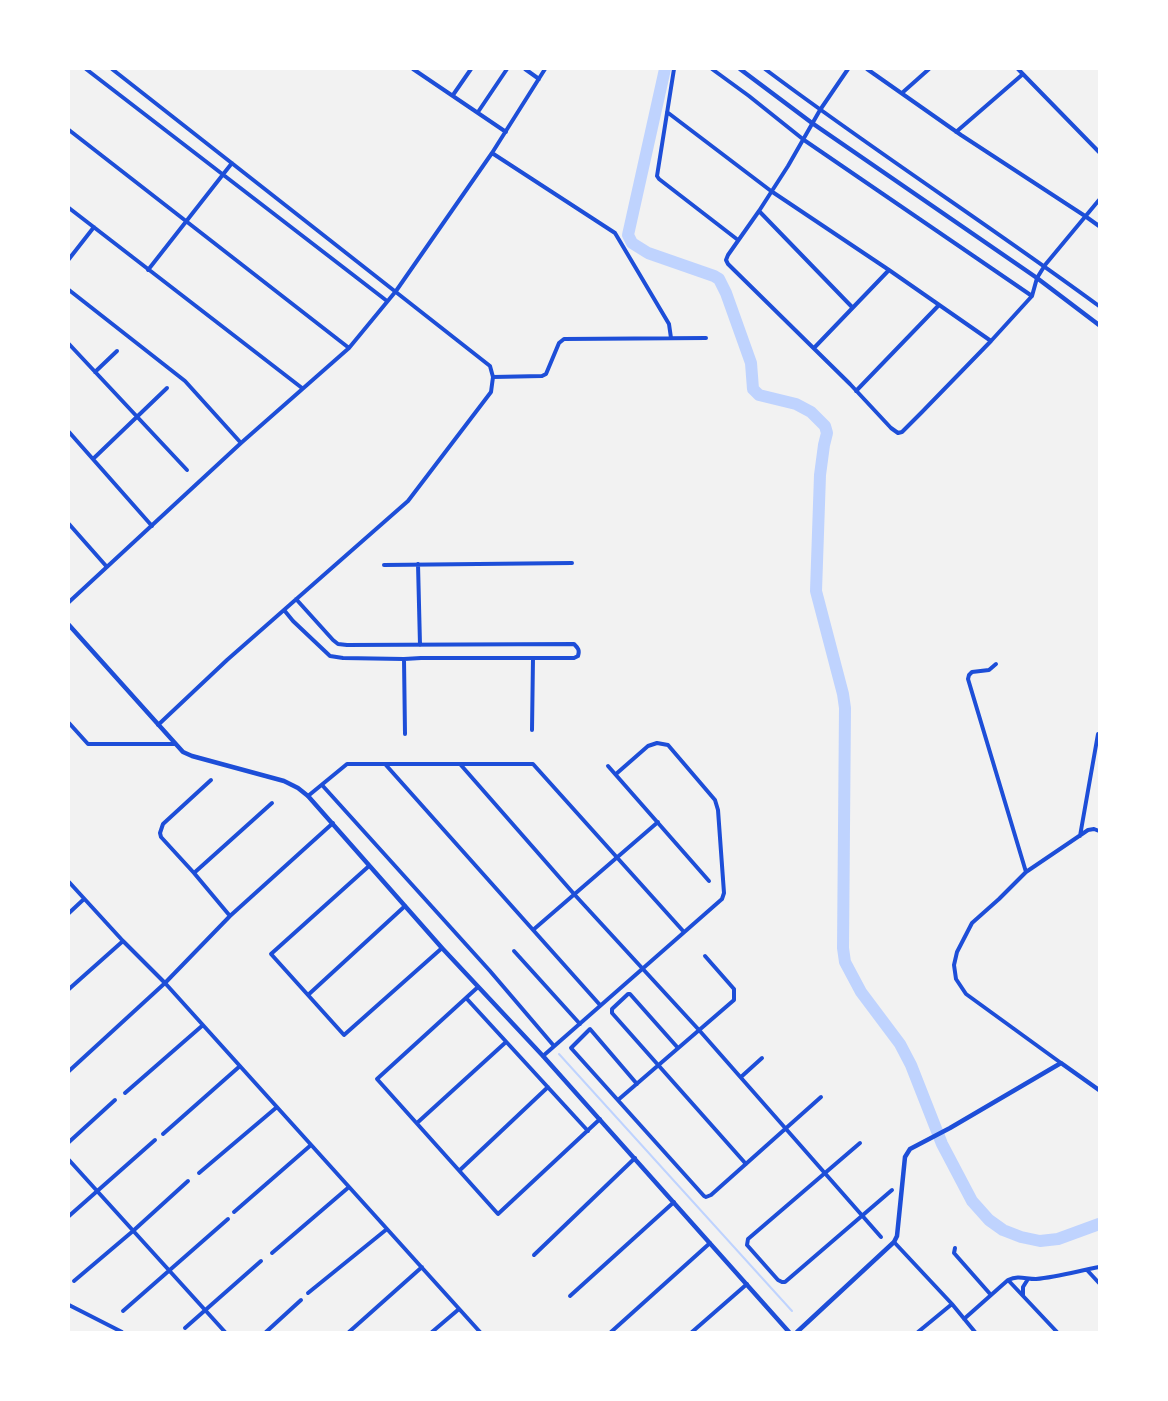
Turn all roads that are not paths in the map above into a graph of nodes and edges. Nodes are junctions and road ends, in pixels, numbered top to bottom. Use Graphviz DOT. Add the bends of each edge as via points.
graph roads {
  1 [pos="86,69"];
  2 [pos="112,69"];
  3 [pos="413,69"];
  4 [pos="471,69"];
  5 [pos="507,69"];
  6 [pos="524,69"];
  7 [pos="545,69"];
  8 [pos="674,69"];
  9 [pos="712,69"];
  10 [pos="740,69"];
  11 [pos="765,69"];
  12 [pos="848,69"];
  13 [pos="867,69"];
  14 [pos="929,69"];
  15 [pos="1018,69"];
  16 [pos="1023,74"];
  17 [pos="539,79"];
  18 [pos="902,93"];
  19 [pos="453,95"];
  20 [pos="820,110"];
  21 [pos="478,112"];
  22 [pos="667,112"];
  23 [pos="812,123"];
  24 [pos="69,130"];
  25 [pos="506,132"];
  26 [pos="956,132"];
  27 [pos="804,140"];
  28 [pos="1099,152"];
  29 [pos="492,154"];
  30 [pos="232,163"];
  31 [pos="223,175"];
  32 [pos="771,191"];
  33 [pos="1099,200"];
  34 [pos="69,208"];
  35 [pos="759,211"];
  36 [pos="1086,216"];
  37 [pos="186,221"];
  38 [pos="1099,226"];
  39 [pos="94,227"];
  40 [pos="738,240"];
  41 [pos="69,259"];
  42 [pos="1045,266"];
  43 [pos="148,270"];
  44 [pos="889,270"];
  45 [pos="1037,278"];
  46 [pos="69,290"];
  47 [pos="396,291"];
  48 [pos="1032,296"];
  49 [pos="387,301"];
  50 [pos="939,305"];
  51 [pos="1099,306"];
  52 [pos="852,307"];
  53 [pos="1099,325"];
  54 [pos="671,338"];
  55 [pos="706,338"];
  56 [pos="991,341"];
  57 [pos="69,344"];
  58 [pos="349,348"];
  59 [pos="814,348"];
  60 [pos="117,351"];
  61 [pos="95,372"];
  62 [pos="493,377"];
  63 [pos="167,388"];
  64 [pos="302,388"];
  65 [pos="856,391"];
  66 [pos="137,417"];
  67 [pos="69,432"];
  68 [pos="241,443"];
  69 [pos="92,459"];
  70 [pos="187,470"];
  71 [pos="69,524"];
  72 [pos="152,526"];
  73 [pos="572,563"];
  74 [pos="418,564"];
  75 [pos="384,565"];
  76 [pos="107,567"];
  77 [pos="296,599"];
  78 [pos="69,602"];
  79 [pos="284,610"];
  80 [pos="69,625"];
  81 [pos="420,645"];
  82 [pos="533,658"];
  83 [pos="404,660"];
  84 [pos="996,664"];
  85 [pos="69,723"];
  86 [pos="158,725"];
  87 [pos="532,730"];
  88 [pos="405,734"];
  89 [pos="1098,734"];
  90 [pos="175,744"];
  91 [pos="385,764"];
  92 [pos="460,764"];
  93 [pos="608,766"];
  94 [pos="616,774"];
  95 [pos="211,780"];
  96 [pos="322,785"];
  97 [pos="308,796"];
  98 [pos="272,803"];
  99 [pos="658,822"];
  100 [pos="333,823"];
  101 [pos="1099,831"];
  102 [pos="1080,836"];
  103 [pos="616,858"];
  104 [pos="369,866"];
  105 [pos="1026,872"];
  106 [pos="194,873"];
  107 [pos="709,881"];
  108 [pos="69,882"];
  109 [pos="574,894"];
  110 [pos="84,899"];
  111 [pos="405,906"];
  112 [pos="69,913"];
  113 [pos="230,916"];
  114 [pos="533,930"];
  115 [pos="684,932"];
  116 [pos="122,940"];
  117 [pos="442,948"];
  118 [pos="514,951"];
  119 [pos="705,956"];
  120 [pos="642,969"];
  121 [pos="165,984"];
  122 [pos="478,987"];
  123 [pos="69,989"];
  124 [pos="308,995"];
  125 [pos="467,998"];
  126 [pos="600,1005"];
  127 [pos="580,1024"];
  128 [pos="203,1025"];
  129 [pos="699,1030"];
  130 [pos="506,1042"];
  131 [pos="554,1046"];
  132 [pos="678,1048"];
  133 [pos="543,1056"];
  134 [pos="762,1058"];
  135 [pos="1061,1063"];
  136 [pos="658,1065"];
  137 [pos="240,1066"];
  138 [pos="69,1072"];
  139 [pos="741,1077"];
  140 [pos="637,1084"];
  141 [pos="548,1087"];
  142 [pos="1099,1090"];
  143 [pos="125,1093"];
  144 [pos="821,1097"];
  145 [pos="115,1100"];
  146 [pos="618,1100"];
  147 [pos="277,1107"];
  148 [pos="600,1119"];
  149 [pos="418,1123"];
  150 [pos="786,1128"];
  151 [pos="588,1131"];
  152 [pos="163,1134"];
  153 [pos="155,1140"];
  154 [pos="69,1142"];
  155 [pos="860,1143"];
  156 [pos="311,1145"];
  157 [pos="636,1158"];
  158 [pos="69,1160"];
  159 [pos="746,1164"];
  160 [pos="460,1170"];
  161 [pos="199,1173"];
  162 [pos="826,1173"];
  163 [pos="188,1181"];
  164 [pos="349,1187"];
  165 [pos="892,1190"];
  166 [pos="97,1192"];
  167 [pos="674,1202"];
  168 [pos="234,1212"];
  169 [pos="863,1215"];
  170 [pos="69,1216"];
  171 [pos="228,1219"];
  172 [pos="387,1229"];
  173 [pos="133,1231"];
  174 [pos="882,1237"];
  175 [pos="894,1242"];
  176 [pos="710,1243"];
  177 [pos="955,1248"];
  178 [pos="272,1253"];
  179 [pos="534,1255"];
  180 [pos="261,1261"];
  181 [pos="422,1268"];
  182 [pos="1099,1268"];
  183 [pos="1087,1270"];
  184 [pos="169,1271"];
  185 [pos="1028,1279"];
  186 [pos="1008,1280"];
  187 [pos="74,1282"];
  188 [pos="1099,1283"];
  189 [pos="747,1284"];
  190 [pos="308,1294"];
  191 [pos="991,1295"];
  192 [pos="570,1296"];
  193 [pos="1024,1296"];
  194 [pos="301,1300"];
  195 [pos="952,1304"];
  196 [pos="69,1305"];
  197 [pos="459,1309"];
  198 [pos="204,1310"];
  199 [pos="123,1311"];
  200 [pos="964,1319"];
  201 [pos="185,1328"];
  202 [pos="122,1332"];
  203 [pos="225,1332"];
  204 [pos="266,1332"];
  205 [pos="349,1332"];
  206 [pos="432,1332"];
  207 [pos="480,1332"];
  208 [pos="611,1332"];
  209 [pos="692,1332"];
  210 [pos="789,1332"];
  211 [pos="797,1332"];
  212 [pos="918,1332"];
  213 [pos="975,1332"];
  214 [pos="1057,1332"];
  1 -- 31 [label="street"];
  2 -- 30 [label="street"];
  3 -- 19 [label="street"];
  4 -- 19 [label="street"];
  5 -- 21 [label="street"];
  6 -- 17 [label="street"];
  7 -- 17 [label="street"];
  8 -- 22 [label="street"];
  9 -- 27 [label="street"];
  10 -- 23 [label="street"];
  11 -- 20 [label="street"];
  12 -- 20 [label="street"];
  13 -- 18 [label="street"];
  14 -- 18 [label="street"];
  15 -- 16 [label="street"];
  16 -- 26 [label="street"];
  16 -- 28 [label="street"];
  17 -- 25 [label="street"];
  18 -- 26 [label="street"];
  19 -- 21 [label="street"];
  20 -- 23 [label="street"];
  20 -- 42 [label="street"];
  21 -- 25 [label="street"];
  22 -- 32 [label="street"];
  22 -- 40 [label="street" via="658,178"];
  23 -- 27 [label="street"];
  23 -- 45 [label="street"];
  24 -- 37 [label="street"];
  25 -- 29 [label="street"];
  26 -- 36 [label="street"];
  27 -- 32 [label="street"];
  27 -- 48 [label="street"];
  29 -- 47 [label="street"];
  29 -- 54 [label="street" via="615,232 669,324"];
  30 -- 31 [label="street"];
  30 -- 47 [label="street"];
  31 -- 37 [label="street"];
  31 -- 49 [label="street"];
  32 -- 35 [label="street"];
  32 -- 44 [label="street"];
  33 -- 36 [label="street"];
  34 -- 39 [label="street"];
  35 -- 40 [label="street"];
  35 -- 52 [label="street"];
  36 -- 38 [label="street"];
  36 -- 42 [label="street"];
  37 -- 43 [label="street"];
  37 -- 58 [label="street"];
  39 -- 41 [label="street"];
  39 -- 43 [label="street"];
  40 -- 59 [label="street" via="728,254 728,264"];
  42 -- 45 [label="street"];
  42 -- 51 [label="street"];
  43 -- 64 [label="street"];
  44 -- 50 [label="street"];
  44 -- 52 [label="street"];
  45 -- 48 [label="street"];
  45 -- 53 [label="street"];
  46 -- 68 [label="street" via="185,381"];
  47 -- 49 [label="street"];
  47 -- 62 [label="street" via="490,366"];
  48 -- 56 [label="street"];
  49 -- 58 [label="street"];
  50 -- 56 [label="street"];
  50 -- 65 [label="street"];
  52 -- 59 [label="street"];
  54 -- 55 [label="street"];
  54 -- 62 [label="street" via="564,339 559,343 546,374"];
  56 -- 65 [label="street" via="902,432 891,428"];
  57 -- 61 [label="street"];
  58 -- 64 [label="street"];
  59 -- 65 [label="street"];
  60 -- 61 [label="street"];
  61 -- 66 [label="street"];
  62 -- 77 [label="street" via="491,392 408,501"];
  63 -- 66 [label="street"];
  64 -- 68 [label="street"];
  66 -- 69 [label="street"];
  66 -- 70 [label="street"];
  67 -- 69 [label="street"];
  68 -- 72 [label="street"];
  69 -- 72 [label="street"];
  71 -- 76 [label="street"];
  72 -- 76 [label="street"];
  73 -- 74 [label="street"];
  74 -- 75 [label="street"];
  74 -- 81 [label="street"];
  76 -- 78 [label="street"];
  77 -- 79 [label="street"];
  77 -- 81 [label="street" via="338,644"];
  79 -- 83 [label="street" via="330,656"];
  79 -- 86 [label="street"];
  80 -- 86 [label="street"];
  81 -- 82 [label="street" via="574,644 580,652 574,658"];
  82 -- 83 [label="street"];
  82 -- 87 [label="street"];
  83 -- 88 [label="street"];
  84 -- 105 [label="street" via="989,670 972,672 968,678"];
  85 -- 90 [label="street" via="88,744"];
  86 -- 90 [label="street"];
  89 -- 102 [label="street"];
  90 -- 97 [label="street" via="192,756 284,781"];
  91 -- 92 [label="street"];
  91 -- 96 [label="street" via="347,764"];
  91 -- 114 [label="street"];
  92 -- 103 [label="street" via="533,764"];
  92 -- 109 [label="street"];
  93 -- 94 [label="street"];
  94 -- 99 [label="street"];
  94 -- 115 [label="street" via="648,746 668,745 715,800 724,893"];
  95 -- 106 [label="street" via="163,824 161,830 161,837"];
  96 -- 97 [label="street"];
  96 -- 131 [label="street"];
  97 -- 100 [label="street"];
  98 -- 106 [label="street"];
  99 -- 103 [label="street"];
  99 -- 107 [label="street"];
  100 -- 104 [label="street"];
  100 -- 113 [label="street"];
  101 -- 102 [label="street" via="1088,830"];
  102 -- 105 [label="street"];
  103 -- 109 [label="street"];
  103 -- 115 [label="street"];
  104 -- 111 [label="street"];
  104 -- 124 [label="street" via="271,954"];
  105 -- 135 [label="street" via="972,924 956,952 956,979 966,994"];
  106 -- 113 [label="street"];
  108 -- 110 [label="street"];
  109 -- 114 [label="street"];
  109 -- 120 [label="street"];
  110 -- 112 [label="street"];
  110 -- 116 [label="street"];
  111 -- 117 [label="street"];
  111 -- 124 [label="street"];
  113 -- 121 [label="street"];
  114 -- 126 [label="street"];
  115 -- 120 [label="street"];
  116 -- 121 [label="street"];
  116 -- 123 [label="street"];
  117 -- 122 [label="street"];
  117 -- 124 [label="street" via="344,1035"];
  118 -- 127 [label="street"];
  119 -- 129 [label="street" via="734,988 734,1000"];
  120 -- 126 [label="street"];
  120 -- 129 [label="street"];
  121 -- 128 [label="street"];
  121 -- 138 [label="street"];
  122 -- 125 [label="street"];
  122 -- 133 [label="street"];
  125 -- 130 [label="street"];
  125 -- 149 [label="street" via="378,1079"];
  126 -- 127 [label="street"];
  127 -- 131 [label="street"];
  128 -- 137 [label="street"];
  128 -- 143 [label="street"];
  129 -- 132 [label="street"];
  129 -- 139 [label="street"];
  130 -- 141 [label="street"];
  130 -- 149 [label="street"];
  131 -- 133 [label="street"];
  132 -- 136 [label="street"];
  132 -- 136 [label="street" via="628,994 612,1009 612,1014"];
  133 -- 148 [label="street"];
  134 -- 139 [label="street"];
  135 -- 142 [label="street"];
  135 -- 175 [label="street" via="910,1149 905,1157"];
  136 -- 140 [label="street"];
  136 -- 159 [label="street"];
  137 -- 147 [label="street"];
  137 -- 152 [label="street"];
  139 -- 150 [label="street"];
  140 -- 146 [label="street"];
  140 -- 146 [label="street" via="590,1029 571,1048"];
  141 -- 151 [label="street"];
  141 -- 160 [label="street"];
  144 -- 150 [label="street"];
  145 -- 154 [label="street"];
  146 -- 159 [label="street" via="704,1196 711,1195"];
  147 -- 156 [label="street"];
  147 -- 161 [label="street"];
  148 -- 151 [label="street"];
  148 -- 157 [label="street"];
  149 -- 160 [label="street"];
  150 -- 159 [label="street"];
  150 -- 162 [label="street"];
  151 -- 160 [label="street" via="498,1214"];
  153 -- 166 [label="street"];
  155 -- 162 [label="street"];
  156 -- 164 [label="street"];
  156 -- 168 [label="street"];
  157 -- 167 [label="street"];
  157 -- 179 [label="street"];
  158 -- 166 [label="street"];
  162 -- 169 [label="street"];
  162 -- 169 [label="street" via="748,1239 748,1245 778,1280 785,1282"];
  163 -- 173 [label="street"];
  164 -- 172 [label="street"];
  164 -- 178 [label="street"];
  165 -- 169 [label="street"];
  166 -- 170 [label="street"];
  166 -- 173 [label="street"];
  167 -- 176 [label="street"];
  167 -- 192 [label="street"];
  169 -- 174 [label="street"];
  171 -- 184 [label="street"];
  172 -- 181 [label="street"];
  172 -- 190 [label="street"];
  173 -- 184 [label="street"];
  173 -- 187 [label="street"];
  175 -- 195 [label="street"];
  175 -- 211 [label="street"];
  176 -- 189 [label="street"];
  176 -- 208 [label="street"];
  177 -- 191 [label="street" via="954,1253"];
  180 -- 198 [label="street"];
  181 -- 197 [label="street"];
  181 -- 205 [label="street"];
  182 -- 183 [label="street"];
  183 -- 185 [label="street"];
  183 -- 188 [label="street"];
  184 -- 198 [label="street"];
  184 -- 199 [label="street"];
  185 -- 186 [label="street" via="1017,1277"];
  185 -- 193 [label="street" via="1023,1287"];
  186 -- 191 [label="street"];
  186 -- 193 [label="street"];
  189 -- 209 [label="street"];
  189 -- 210 [label="street"];
  191 -- 200 [label="street"];
  193 -- 214 [label="street"];
  194 -- 204 [label="street"];
  195 -- 200 [label="street"];
  195 -- 212 [label="street"];
  196 -- 202 [label="street"];
  197 -- 206 [label="street"];
  197 -- 207 [label="street"];
  198 -- 201 [label="street"];
  198 -- 203 [label="street"];
  200 -- 213 [label="street"];
}
